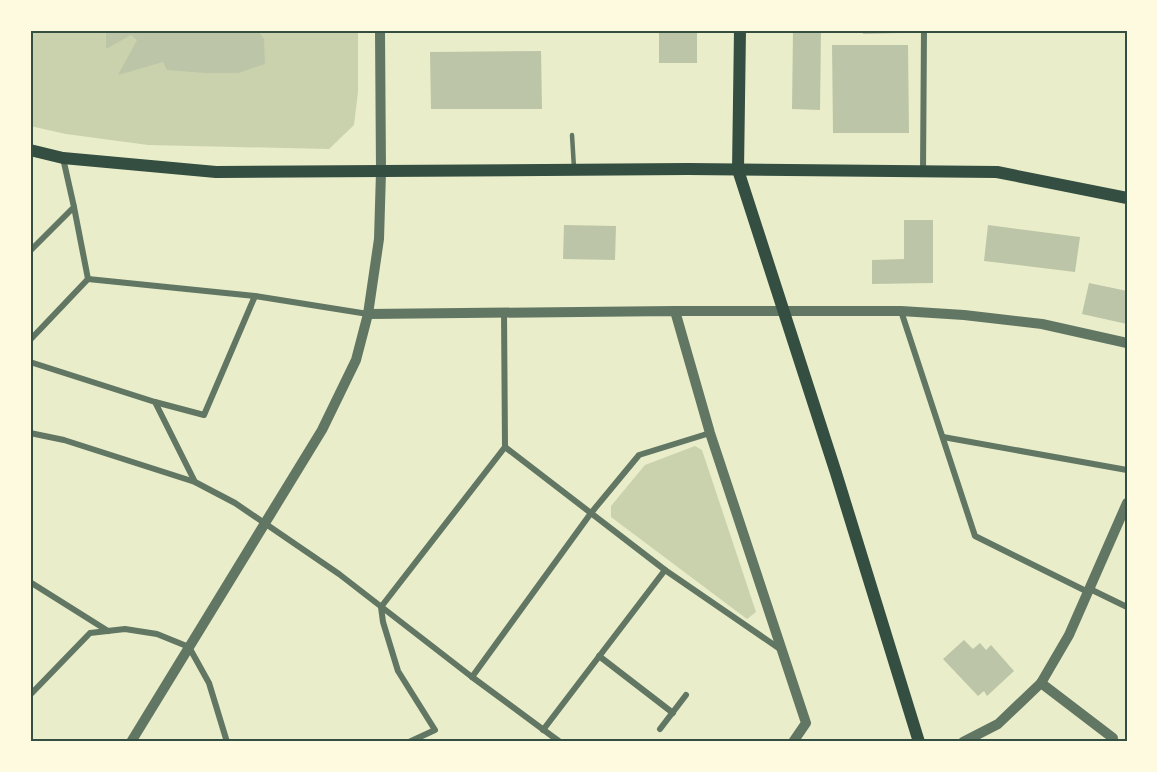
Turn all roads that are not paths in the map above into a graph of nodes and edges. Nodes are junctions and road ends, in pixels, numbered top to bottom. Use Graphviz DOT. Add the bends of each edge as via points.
graph roads {
  1 [pos="380,30"];
  2 [pos="740,30"];
  3 [pos="924,30"];
  4 [pos="572,135"];
  5 [pos="30,150"];
  6 [pos="63,158"];
  7 [pos="738,170"];
  8 [pos="574,171"];
  9 [pos="381,172"];
  10 [pos="923,172"];
  11 [pos="1127,198"];
  12 [pos="74,207"];
  13 [pos="30,251"];
  14 [pos="88,279"];
  15 [pos="255,296"];
  16 [pos="504,311"];
  17 [pos="675,311"];
  18 [pos="901,311"];
  19 [pos="784,312"];
  20 [pos="368,314"];
  21 [pos="30,340"];
  22 [pos="1127,343"];
  23 [pos="31,362"];
  24 [pos="155,402"];
  25 [pos="30,433"];
  26 [pos="710,434"];
  27 [pos="943,437"];
  28 [pos="505,447"];
  29 [pos="1127,470"];
  30 [pos="195,482"];
  31 [pos="1127,503"];
  32 [pos="591,513"];
  33 [pos="266,524"];
  34 [pos="665,570"];
  35 [pos="30,582"];
  36 [pos="1090,591"];
  37 [pos="381,607"];
  38 [pos="1127,607"];
  39 [pos="109,631"];
  40 [pos="189,647"];
  41 [pos="783,651"];
  42 [pos="599,656"];
  43 [pos="472,677"];
  44 [pos="1041,683"];
  45 [pos="30,695"];
  46 [pos="686,695"];
  47 [pos="673,713"];
  48 [pos="660,729"];
  49 [pos="543,730"];
  50 [pos="1115,741"];
  51 [pos="131,742"];
  52 [pos="227,742"];
  53 [pos="409,742"];
  54 [pos="560,742"];
  55 [pos="793,742"];
  56 [pos="919,742"];
  57 [pos="963,742"];
  1 -- 9 [label="street"];
  2 -- 7 [label="main road"];
  3 -- 10 [label="street"];
  4 -- 8 [label="lane"];
  5 -- 6 [label="main road"];
  6 -- 9 [label="main road" via="216,172"];
  6 -- 12 [label="street"];
  7 -- 8 [label="main road"];
  7 -- 10 [label="main road"];
  7 -- 19 [label="main road"];
  8 -- 9 [label="main road"];
  9 -- 20 [label="street" via="379,238"];
  10 -- 11 [label="main road" via="997,172"];
  12 -- 13 [label="street"];
  12 -- 14 [label="street"];
  14 -- 15 [label="street"];
  14 -- 21 [label="street"];
  15 -- 20 [label="street"];
  15 -- 24 [label="street" via="204,415"];
  16 -- 17 [label="street"];
  16 -- 20 [label="street"];
  16 -- 28 [label="street"];
  17 -- 19 [label="street"];
  17 -- 26 [label="street"];
  18 -- 19 [label="street"];
  18 -- 22 [label="street" via="1042,324"];
  18 -- 27 [label="street"];
  19 -- 56 [label="main road"];
  20 -- 33 [label="street" via="356,360 332,410"];
  23 -- 24 [label="street"];
  24 -- 30 [label="street"];
  25 -- 30 [label="street"];
  26 -- 32 [label="street" via="639,455"];
  26 -- 41 [label="street"];
  27 -- 29 [label="street"];
  27 -- 36 [label="street" via="975,536"];
  28 -- 32 [label="street"];
  28 -- 37 [label="street"];
  30 -- 33 [label="street"];
  31 -- 36 [label="street"];
  32 -- 34 [label="street"];
  32 -- 43 [label="street"];
  33 -- 37 [label="street"];
  33 -- 40 [label="street"];
  34 -- 41 [label="street"];
  34 -- 42 [label="street"];
  35 -- 39 [label="street"];
  36 -- 38 [label="street"];
  36 -- 44 [label="street"];
  37 -- 43 [label="street"];
  37 -- 53 [label="street" via="398,671 435,730"];
  39 -- 40 [label="street" via="157,634"];
  39 -- 45 [label="street" via="90,633"];
  40 -- 51 [label="street"];
  40 -- 52 [label="street" via="209,683"];
  41 -- 55 [label="street" via="806,723"];
  42 -- 47 [label="street"];
  42 -- 49 [label="street"];
  43 -- 49 [label="street"];
  44 -- 50 [label="street"];
  44 -- 57 [label="street" via="998,724"];
  46 -- 47 [label="street"];
  47 -- 48 [label="street"];
  49 -- 54 [label="street"];
}
